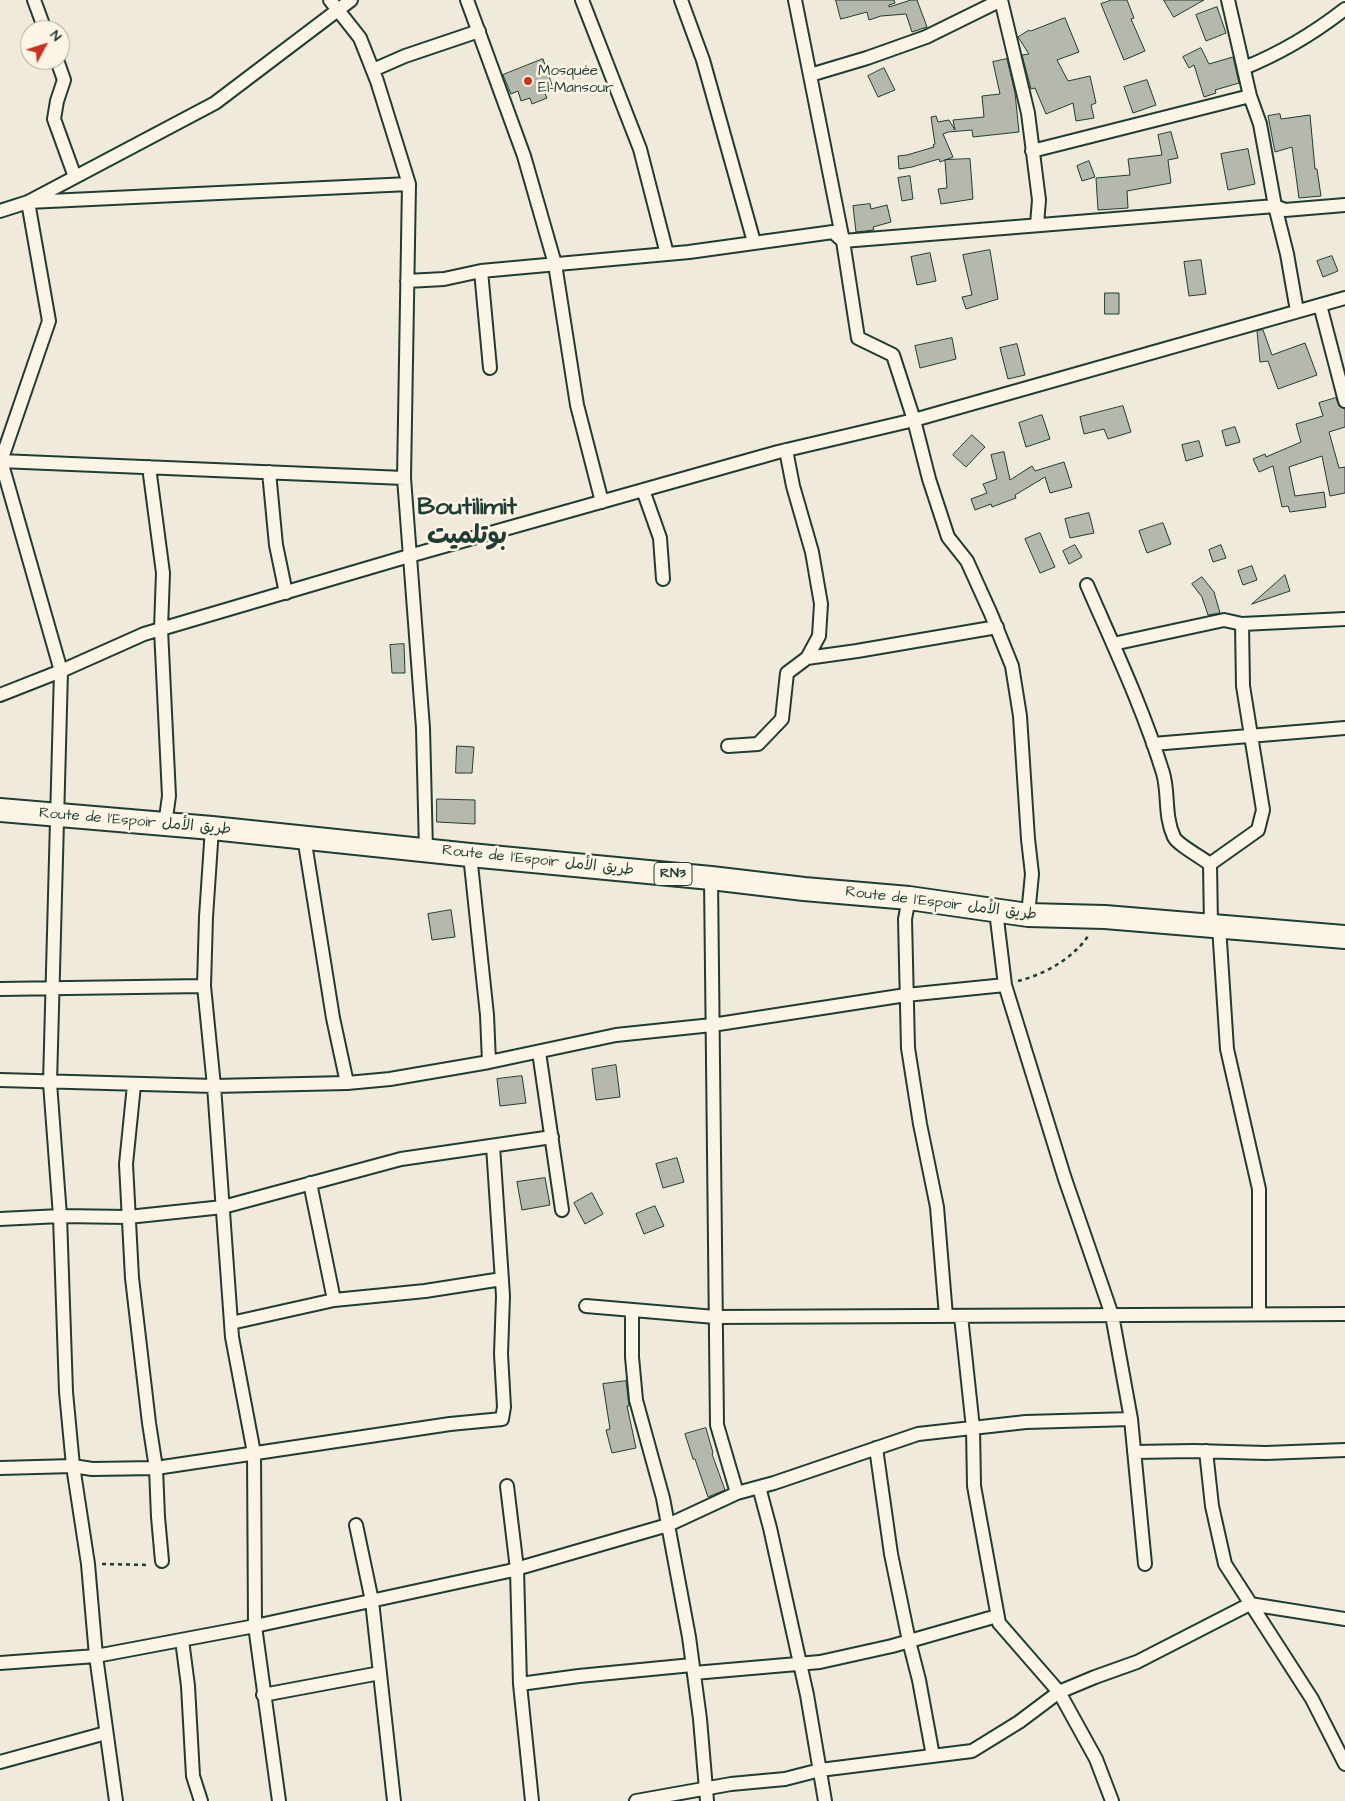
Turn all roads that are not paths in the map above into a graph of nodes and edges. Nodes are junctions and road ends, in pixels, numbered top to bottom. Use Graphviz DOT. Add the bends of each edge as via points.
graph roads {
  1 [pos="34,0"];
  2 [pos="330,0"];
  3 [pos="351,0"];
  4 [pos="468,0"];
  5 [pos="582,0"];
  6 [pos="681,0"];
  7 [pos="795,0"];
  8 [pos="1001,0"];
  9 [pos="1228,0"];
  10 [pos="1345,9"];
  11 [pos="338,11"];
  12 [pos="41,20"];
  13 [pos="479,31"];
  14 [pos="1244,68"];
  15 [pos="60,70"];
  16 [pos="373,70"];
  17 [pos="810,75"];
  18 [pos="1250,96"];
  19 [pos="1032,151"];
  20 [pos="75,177"];
  21 [pos="409,184"];
  22 [pos="28,202"];
  23 [pos="1345,205"];
  24 [pos="1275,206"];
  25 [pos="0,211"];
  26 [pos="1038,224"];
  27 [pos="843,241"];
  28 [pos="754,242"];
  29 [pos="667,254"];
  30 [pos="555,264"];
  31 [pos="481,271"];
  32 [pos="408,281"];
  33 [pos="1345,298"];
  34 [pos="1320,305"];
  35 [pos="1297,311"];
  36 [pos="490,368"];
  37 [pos="1345,401"];
  38 [pos="914,420"];
  39 [pos="786,450"];
  40 [pos="1,461"];
  41 [pos="149,467"];
  42 [pos="269,472"];
  43 [pos="404,478"];
  44 [pos="643,490"];
  45 [pos="602,502"];
  46 [pos="409,556"];
  47 [pos="663,580"];
  48 [pos="1087,585"];
  49 [pos="286,592"];
  50 [pos="1345,619"];
  51 [pos="1242,624"];
  52 [pos="997,627"];
  53 [pos="160,629"];
  54 [pos="1113,644"];
  55 [pos="807,658"];
  56 [pos="61,671"];
  57 [pos="0,695"];
  58 [pos="1345,728"];
  59 [pos="1251,735"];
  60 [pos="1153,744"];
  61 [pos="728,746"];
  62 [pos="0,810"];
  63 [pos="56,816"];
  64 [pos="165,825"];
  65 [pos="212,828"];
  66 [pos="304,838"];
  67 [pos="426,850"];
  68 [pos="470,855"];
  69 [pos="1210,864"];
  70 [pos="711,878"];
  71 [pos="909,898"];
  72 [pos="996,911"];
  73 [pos="1028,916"];
  74 [pos="1215,926"];
  75 [pos="1345,937"];
  76 [pos="1004,985"];
  77 [pos="204,986"];
  78 [pos="0,989"];
  79 [pos="52,989"];
  80 [pos="906,995"];
  81 [pos="712,1025"];
  82 [pos="539,1052"];
  83 [pos="489,1062"];
  84 [pos="0,1080"];
  85 [pos="50,1082"];
  86 [pos="346,1083"];
  87 [pos="134,1085"];
  88 [pos="214,1086"];
  89 [pos="552,1137"];
  90 [pos="493,1146"];
  91 [pos="310,1183"];
  92 [pos="223,1207"];
  93 [pos="562,1210"];
  94 [pos="60,1216"];
  95 [pos="128,1217"];
  96 [pos="0,1219"];
  97 [pos="502,1279"];
  98 [pos="334,1300"];
  99 [pos="586,1306"];
  100 [pos="632,1310"];
  101 [pos="1259,1314"];
  102 [pos="1345,1314"];
  103 [pos="1112,1315"];
  104 [pos="946,1316"];
  105 [pos="961,1316"];
  106 [pos="715,1317"];
  107 [pos="231,1323"];
  108 [pos="1132,1419"];
  109 [pos="974,1428"];
  110 [pos="876,1448"];
  111 [pos="1345,1450"];
  112 [pos="1206,1451"];
  113 [pos="1134,1452"];
  114 [pos="254,1453"];
  115 [pos="73,1466"];
  116 [pos="0,1468"];
  117 [pos="156,1468"];
  118 [pos="507,1486"];
  119 [pos="759,1487"];
  120 [pos="737,1493"];
  121 [pos="356,1525"];
  122 [pos="668,1525"];
  123 [pos="162,1560"];
  124 [pos="1145,1564"];
  125 [pos="517,1569"];
  126 [pos="372,1601"];
  127 [pos="1250,1604"];
  128 [pos="997,1616"];
  129 [pos="1345,1619"];
  130 [pos="255,1626"];
  131 [pos="182,1640"];
  132 [pos="909,1641"];
  133 [pos="96,1656"];
  134 [pos="0,1663"];
  135 [pos="800,1664"];
  136 [pos="693,1669"];
  137 [pos="380,1673"];
  138 [pos="520,1684"];
  139 [pos="1059,1692"];
  140 [pos="263,1695"];
  141 [pos="106,1733"];
  142 [pos="933,1756"];
  143 [pos="0,1762"];
  144 [pos="1345,1764"];
  145 [pos="820,1770"];
  146 [pos="706,1788"];
  147 [pos="116,1801"];
  148 [pos="201,1801"];
  149 [pos="279,1801"];
  150 [pos="394,1801"];
  151 [pos="532,1801"];
  152 [pos="636,1801"];
  153 [pos="707,1801"];
  154 [pos="825,1801"];
  155 [pos="1112,1801"];
  1 -- 12 [label="street"];
  2 -- 11 [label="street"];
  3 -- 11 [label="street"];
  4 -- 13 [label="street"];
  5 -- 29 [label="street" via="640,149"];
  6 -- 28 [label="street" via="704,60"];
  7 -- 17 [label="street"];
  8 -- 17 [label="street" via="926,37"];
  8 -- 19 [label="street" via="1028,113"];
  9 -- 14 [label="street"];
  10 -- 14 [label="street" via="1274,56"];
  11 -- 16 [label="street" via="360,38"];
  11 -- 20 [label="street" via="215,103"];
  13 -- 16 [label="street"];
  13 -- 30 [label="street" via="524,156"];
  14 -- 18 [label="street"];
  15 -- 20 [label="street" via="64,80 56,101 54,119"];
  16 -- 21 [label="street"];
  17 -- 27 [label="street"];
  18 -- 19 [label="street"];
  18 -- 24 [label="street" via="1260,124"];
  19 -- 26 [label="street" via="1039,200"];
  20 -- 22 [label="street"];
  21 -- 22 [label="street"];
  21 -- 32 [label="street"];
  22 -- 25 [label="street"];
  22 -- 40 [label="street" via="50,321"];
  23 -- 24 [label="street" via="1285,210"];
  24 -- 26 [label="street"];
  24 -- 35 [label="street"];
  26 -- 27 [label="street"];
  27 -- 28 [label="street" via="833,232"];
  27 -- 38 [label="street" via="858,338 892,355"];
  28 -- 29 [label="street"];
  29 -- 30 [label="street"];
  30 -- 31 [label="street"];
  30 -- 45 [label="street" via="577,406"];
  31 -- 32 [label="street" via="444,279"];
  31 -- 36 [label="street"];
  32 -- 43 [label="street"];
  33 -- 34 [label="street"];
  34 -- 35 [label="street"];
  34 -- 37 [label="street"];
  35 -- 38 [label="street"];
  38 -- 39 [label="street"];
  38 -- 52 [label="street" via="948,537 967,561"];
  39 -- 44 [label="street"];
  39 -- 55 [label="street" via="812,552 821,604 819,636"];
  40 -- 41 [label="street"];
  40 -- 56 [label="street"];
  41 -- 42 [label="street"];
  41 -- 53 [label="street" via="163,573"];
  42 -- 43 [label="street"];
  42 -- 49 [label="street" via="276,545"];
  43 -- 46 [label="street"];
  44 -- 45 [label="street"];
  44 -- 47 [label="street" via="660,538"];
  45 -- 46 [label="street"];
  46 -- 49 [label="street"];
  46 -- 67 [label="street" via="423,728"];
  48 -- 54 [label="street"];
  49 -- 53 [label="street"];
  50 -- 51 [label="street"];
  51 -- 54 [label="street" via="1224,620"];
  51 -- 59 [label="street" via="1243,686"];
  52 -- 55 [label="street"];
  52 -- 73 [label="street" via="1012,666 1020,716 1032,874"];
  53 -- 56 [label="street"];
  53 -- 64 [label="street" via="169,796"];
  54 -- 60 [label="street"];
  55 -- 61 [label="street" via="787,673 782,719 758,744"];
  56 -- 57 [label="street"];
  56 -- 63 [label="street"];
  58 -- 59 [label="street"];
  59 -- 60 [label="street"];
  59 -- 69 [label="street" via="1263,810 1258,830"];
  60 -- 69 [label="street" via="1164,776 1174,839"];
  62 -- 63 [label="highway, Route de l’Espoir طريق الأمل / RN3"];
  63 -- 64 [label="highway, Route de l’Espoir طريق الأمل / RN3"];
  63 -- 79 [label="street"];
  64 -- 65 [label="highway, Route de l’Espoir طريق الأمل / RN3"];
  65 -- 66 [label="highway, Route de l’Espoir طريق الأمل / RN3"];
  65 -- 77 [label="street"];
  66 -- 67 [label="highway, Route de l’Espoir طريق الأمل / RN3"];
  66 -- 86 [label="street" via="332,1018"];
  67 -- 68 [label="highway, Route de l’Espoir طريق الأمل / RN3"];
  68 -- 70 [label="highway, Route de l’Espoir طريق الأمل / RN3"];
  68 -- 83 [label="street"];
  69 -- 74 [label="street"];
  70 -- 71 [label="highway, Route de l’Espoir طريق الأمل / RN3"];
  70 -- 81 [label="street"];
  71 -- 72 [label="highway, Route de l’Espoir طريق الأمل / RN3"];
  71 -- 80 [label="street" via="905,919"];
  72 -- 73 [label="highway, Route de l’Espoir طريق الأمل / RN3"];
  72 -- 76 [label="street"];
  73 -- 74 [label="highway, Route de l’Espoir طريق الأمل / RN3" via="1105,917"];
  74 -- 75 [label="highway, Route de l’Espoir طريق الأمل / RN3"];
  74 -- 101 [label="street" via="1227,1049 1259,1189"];
  76 -- 80 [label="street"];
  76 -- 103 [label="street"];
  77 -- 79 [label="street"];
  77 -- 88 [label="street"];
  78 -- 79 [label="street"];
  79 -- 85 [label="street"];
  80 -- 81 [label="street"];
  80 -- 104 [label="street" via="908,1048 938,1207"];
  81 -- 82 [label="street" via="616,1035"];
  81 -- 106 [label="street"];
  82 -- 83 [label="street"];
  82 -- 89 [label="street"];
  83 -- 86 [label="street"];
  84 -- 85 [label="street"];
  85 -- 87 [label="street"];
  85 -- 94 [label="street"];
  86 -- 88 [label="street"];
  87 -- 88 [label="street"];
  87 -- 95 [label="street" via="126,1164"];
  88 -- 92 [label="street"];
  89 -- 90 [label="street"];
  89 -- 93 [label="street"];
  90 -- 91 [label="street" via="401,1159"];
  90 -- 97 [label="street"];
  91 -- 92 [label="street"];
  91 -- 98 [label="street"];
  92 -- 95 [label="street"];
  92 -- 107 [label="street"];
  94 -- 95 [label="street"];
  94 -- 96 [label="street"];
  94 -- 115 [label="street" via="66,1392"];
  95 -- 117 [label="street" via="148,1423"];
  97 -- 98 [label="street"];
  97 -- 114 [label="street" via="502,1419"];
  98 -- 107 [label="street"];
  99 -- 100 [label="street"];
  100 -- 106 [label="street"];
  100 -- 122 [label="street" via="636,1400"];
  101 -- 102 [label="street"];
  101 -- 103 [label="street"];
  103 -- 105 [label="street"];
  103 -- 108 [label="street"];
  104 -- 105 [label="street"];
  104 -- 106 [label="street"];
  105 -- 109 [label="street"];
  106 -- 120 [label="street" via="717,1425"];
  107 -- 114 [label="street"];
  108 -- 109 [label="street" via="1026,1422"];
  108 -- 113 [label="street"];
  109 -- 110 [label="street" via="918,1434"];
  109 -- 128 [label="street" via="974,1486"];
  110 -- 119 [label="street"];
  110 -- 132 [label="street" via="891,1554"];
  111 -- 112 [label="street"];
  112 -- 113 [label="street"];
  112 -- 127 [label="street" via="1212,1506 1225,1564"];
  113 -- 124 [label="street"];
  114 -- 117 [label="street"];
  114 -- 130 [label="street"];
  115 -- 116 [label="street"];
  115 -- 117 [label="street" via="92,1469"];
  115 -- 133 [label="street" via="88,1564"];
  117 -- 123 [label="street"];
  118 -- 125 [label="street"];
  119 -- 120 [label="street"];
  119 -- 135 [label="street"];
  120 -- 122 [label="street"];
  121 -- 126 [label="street"];
  122 -- 125 [label="street"];
  122 -- 136 [label="street"];
  125 -- 126 [label="street"];
  125 -- 138 [label="street"];
  126 -- 130 [label="street"];
  126 -- 137 [label="street"];
  127 -- 129 [label="street"];
  127 -- 139 [label="street" via="1137,1662"];
  127 -- 144 [label="street" via="1312,1700"];
  128 -- 132 [label="street"];
  128 -- 139 [label="street" via="999,1623"];
  130 -- 131 [label="street"];
  130 -- 140 [label="street"];
  131 -- 133 [label="street"];
  131 -- 148 [label="street" via="193,1776"];
  132 -- 135 [label="street"];
  132 -- 142 [label="street"];
  133 -- 134 [label="street"];
  133 -- 141 [label="street"];
  135 -- 136 [label="street"];
  135 -- 145 [label="street"];
  136 -- 138 [label="street" via="579,1676"];
  136 -- 146 [label="street"];
  137 -- 140 [label="street"];
  137 -- 150 [label="street"];
  138 -- 151 [label="street"];
  139 -- 142 [label="street" via="972,1751"];
  139 -- 155 [label="street" via="1096,1759"];
  140 -- 149 [label="street"];
  141 -- 143 [label="street"];
  141 -- 147 [label="street"];
  142 -- 145 [label="street"];
  145 -- 146 [label="street" via="785,1779"];
  145 -- 154 [label="street"];
  146 -- 152 [label="street"];
  146 -- 153 [label="street"];
}
